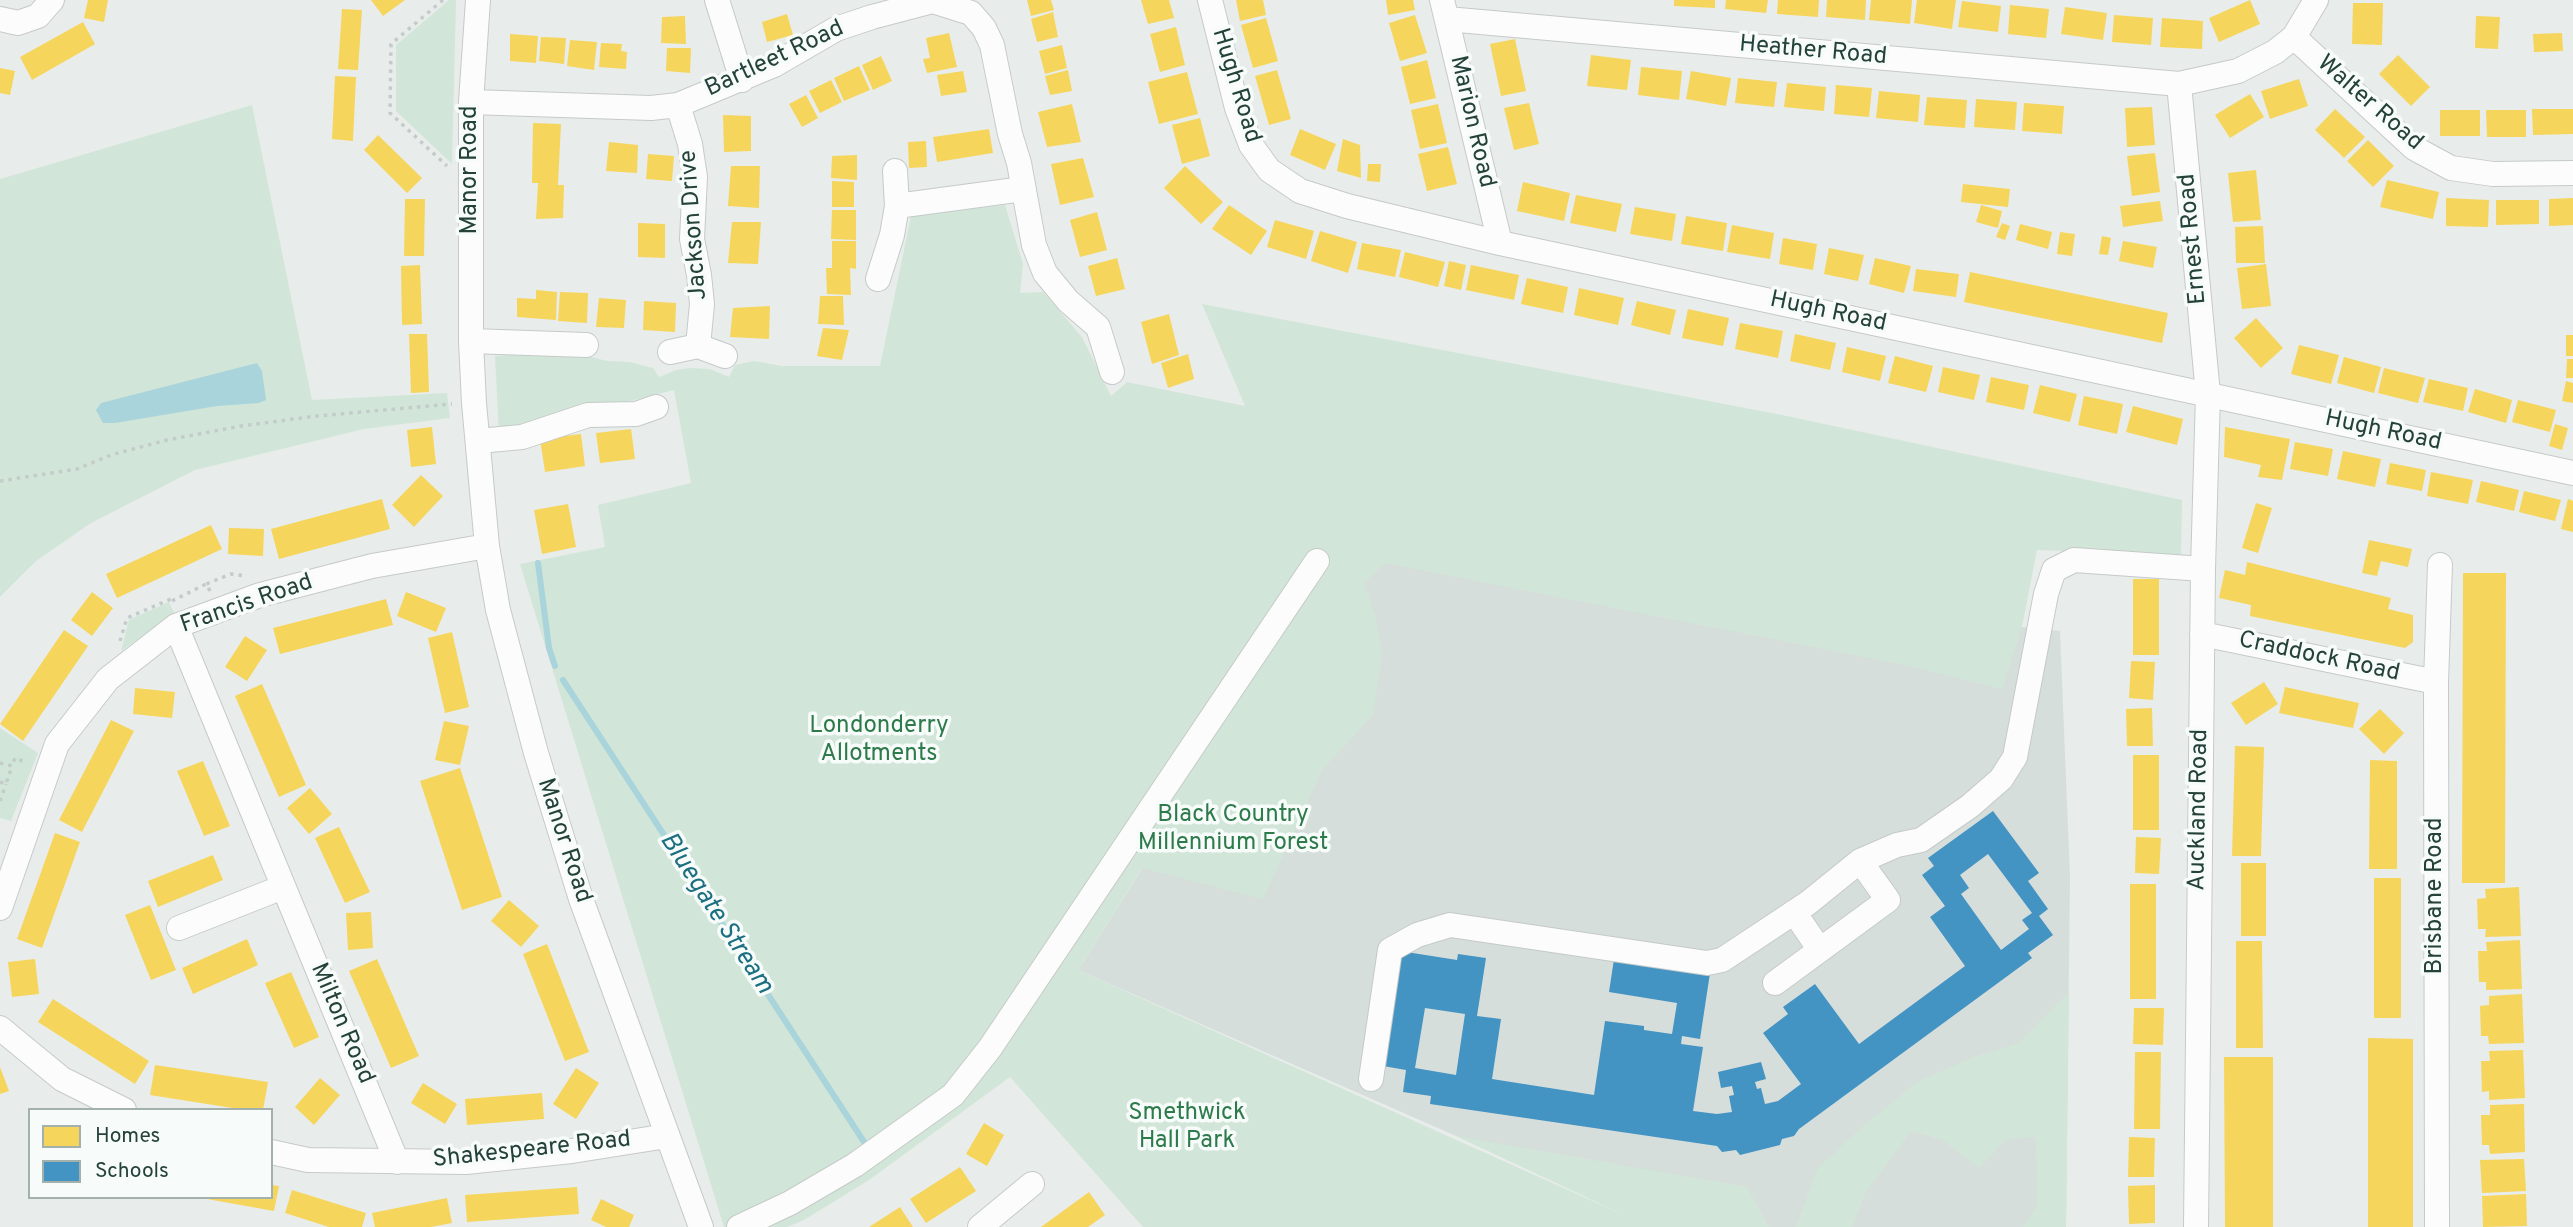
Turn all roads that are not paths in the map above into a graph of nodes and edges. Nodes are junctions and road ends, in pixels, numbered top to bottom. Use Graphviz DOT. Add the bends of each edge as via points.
graph roads {
  1 [pos="52,0"];
  2 [pos="478,0"];
  3 [pos="717,0"];
  4 [pos="1210,0"];
  5 [pos="2316,0"];
  6 [pos="1444,9"];
  7 [pos="0,19"];
  8 [pos="2294,37"];
  9 [pos="742,80"];
  10 [pos="2179,84"];
  11 [pos="471,102"];
  12 [pos="678,105"];
  13 [pos="895,171"];
  14 [pos="2573,173"];
  15 [pos="1023,189"];
  16 [pos="897,206"];
  17 [pos="1500,243"];
  18 [pos="878,279"];
  19 [pos="471,341"];
  20 [pos="586,345"];
  21 [pos="698,346"];
  22 [pos="670,352"];
  23 [pos="725,356"];
  24 [pos="1112,372"];
  25 [pos="2208,394"];
  26 [pos="656,407"];
  27 [pos="478,442"];
  28 [pos="2573,473"];
  29 [pos="487,547"];
  30 [pos="1317,561"];
  31 [pos="2440,565"];
  32 [pos="2203,569"];
  33 [pos="176,626"];
  34 [pos="2202,634"];
  35 [pos="2436,682"];
  36 [pos="1860,861"];
  37 [pos="283,887"];
  38 [pos="0,908"];
  39 [pos="1794,912"];
  40 [pos="178,928"];
  41 [pos="1820,950"];
  42 [pos="1775,983"];
  43 [pos="0,1028"];
  44 [pos="1371,1079"];
  45 [pos="120,1108"];
  46 [pos="667,1136"];
  47 [pos="273,1152"];
  48 [pos="397,1162"];
  49 [pos="1032,1184"];
  50 [pos="701,1227"];
  51 [pos="739,1227"];
  52 [pos="980,1227"];
  53 [pos="2196,1227"];
  54 [pos="2437,1227"];
  1 -- 7 [label="street" via="38,16 18,23"];
  2 -- 11 [label="street, Manor Road"];
  3 -- 9 [label="street"];
  4 -- 17 [label="street, Hugh Road" via="1237,108 1251,145 1269,170 1300,191 1347,206"];
  5 -- 8 [label="street"];
  6 -- 10 [label="street, Heather Road"];
  6 -- 17 [label="street, Marion Road"];
  8 -- 10 [label="street, Heather Road" via="2238,71"];
  8 -- 14 [label="street, Walter Road" via="2414,148 2451,168 2493,174"];
  9 -- 12 [label="street, Bartleet Road"];
  9 -- 15 [label="street, Bartleet Road" via="836,29 872,17 933,1 971,13 992,44"];
  10 -- 25 [label="street, Ernest Road"];
  11 -- 12 [label="street, Bartleet Road"];
  11 -- 19 [label="street, Manor Road"];
  12 -- 21 [label="street, Jackson Drive" via="695,177 692,239 702,304"];
  13 -- 16 [label="street"];
  15 -- 16 [label="street"];
  15 -- 24 [label="street, Bartleet Road" via="1035,277 1098,327"];
  16 -- 18 [label="street"];
  17 -- 25 [label="street, Hugh Road"];
  19 -- 20 [label="street"];
  19 -- 27 [label="street, Manor Road"];
  21 -- 22 [label="street"];
  21 -- 23 [label="street"];
  25 -- 28 [label="street, Hugh Road"];
  25 -- 32 [label="street, Auckland Road"];
  26 -- 27 [label="street" via="635,414 588,415 522,438"];
  27 -- 29 [label="street, Manor Road"];
  29 -- 33 [label="street, Francis Road" via="372,566 260,595"];
  29 -- 46 [label="street, Manor Road" via="498,610 536,753 581,899"];
  30 -- 51 [label="street" via="990,1048 953,1095 855,1165"];
  31 -- 35 [label="street, Brisbane Road"];
  32 -- 34 [label="street, Auckland Road"];
  32 -- 36 [label="street" via="2074,560 2054,570 2015,757 2001,779 1921,840"];
  33 -- 37 [label="street, Milton Road"];
  33 -- 38 [label="street, Francis Road" via="108,679 57,744"];
  34 -- 35 [label="street, Craddock Road"];
  34 -- 53 [label="street, Auckland Road"];
  35 -- 54 [label="street, Brisbane Road"];
  36 -- 39 [label="street"];
  36 -- 41 [label="street" via="1888,900"];
  37 -- 40 [label="street"];
  37 -- 48 [label="street, Milton Road"];
  39 -- 41 [label="street"];
  39 -- 44 [label="street" via="1722,960 1707,963 1450,925 1417,935 1390,950"];
  41 -- 42 [label="street"];
  43 -- 45 [label="street" via="62,1079"];
  46 -- 48 [label="street, Shakespeare Road" via="466,1162"];
  46 -- 50 [label="street, Manor Road"];
  47 -- 48 [label="street, Shakespeare Road" via="309,1160"];
  49 -- 52 [label="street"];
}
